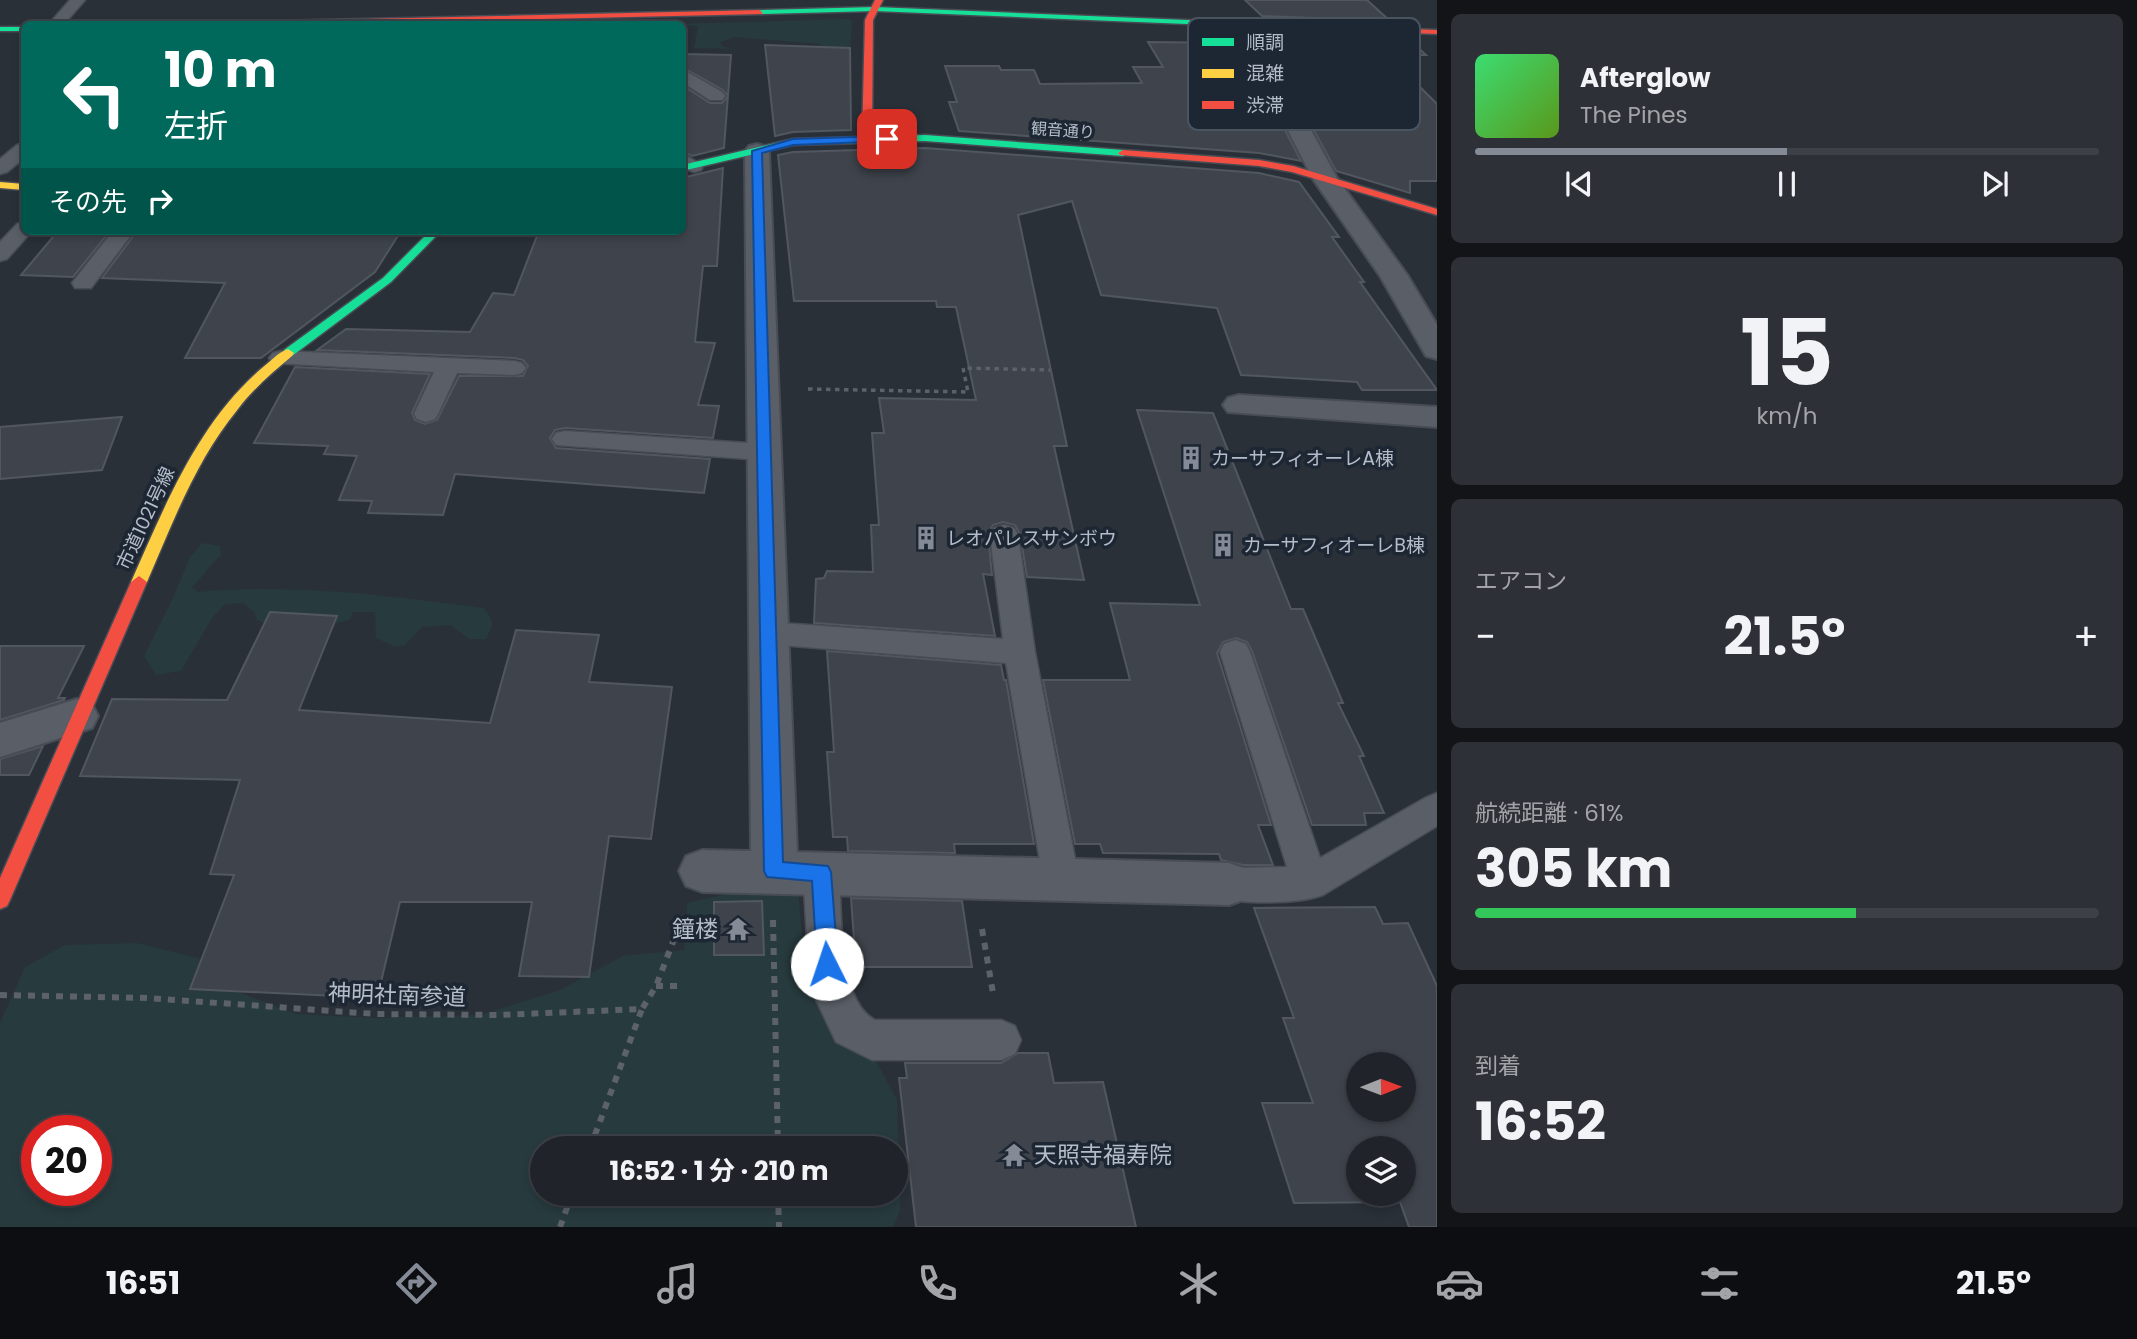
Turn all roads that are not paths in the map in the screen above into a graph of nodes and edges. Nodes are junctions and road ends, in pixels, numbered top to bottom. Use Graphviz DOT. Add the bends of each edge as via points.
graph roads {
  1 [pos="78,0"];
  2 [pos="877,4"];
  3 [pos="658,20"];
  4 [pos="59,21"];
  5 [pos="558,21"];
  6 [pos="1188,22"];
  7 [pos="0,29"];
  8 [pos="21,29"];
  9 [pos="686,77"];
  10 [pos="716,96"];
  11 [pos="1299,130"];
  12 [pos="867,139"];
  13 [pos="21,151"];
  14 [pos="757,151"];
  15 [pos="686,164"];
  16 [pos="0,168"];
  17 [pos="1325,179"];
  18 [pos="0,185"];
  19 [pos="21,187"];
  20 [pos="1437,212"];
  21 [pos="21,231"];
  22 [pos="121,235"];
  23 [pos="433,235"];
  24 [pos="0,255"];
  25 [pos="83,283"];
  26 [pos="1437,350"];
  27 [pos="281,358"];
  28 [pos="448,367"];
  29 [pos="514,368"];
  30 [pos="1238,405"];
  31 [pos="426,414"];
  32 [pos="1437,417"];
  33 [pos="565,439"];
  34 [pos="764,452"];
  35 [pos="1004,534"];
  36 [pos="767,633"];
  37 [pos="1020,652"];
  38 [pos="1235,653"];
  39 [pos="77,716"];
  40 [pos="0,740"];
  41 [pos="1437,808"];
  42 [pos="702,871"];
  43 [pos="821,872"];
  44 [pos="1061,879"];
  45 [pos="1310,883"];
  46 [pos="1229,884"];
  47 [pos="773,891"];
  48 [pos="0,900"];
  49 [pos="1001,1040"];
  1 -- 4 [label="lane"];
  2 -- 3 [label="street"];
  2 -- 6 [label="street"];
  2 -- 12 [label="street" via="869,20"];
  3 -- 5 [label="street"];
  7 -- 8 [label="street"];
  9 -- 10 [label="lane"];
  11 -- 17 [label="street"];
  12 -- 14 [label="street, 観音通り" via="793,142"];
  12 -- 17 [label="street, 観音通り" via="925,138 1231,159"];
  13 -- 16 [label="lane"];
  14 -- 15 [label="street, 観音通り"];
  14 -- 34 [label="street"];
  17 -- 20 [label="street, 観音通り"];
  17 -- 26 [label="street" via="1394,276"];
  18 -- 19 [label="street"];
  21 -- 24 [label="lane"];
  22 -- 25 [label="lane"];
  23 -- 27 [label="street, 市道1021号線" via="376,288"];
  27 -- 28 [label="lane"];
  27 -- 39 [label="street, 市道1021号線" via="224,414 192,466"];
  28 -- 29 [label="lane"];
  28 -- 31 [label="lane"];
  30 -- 32 [label="street"];
  33 -- 34 [label="lane"];
  34 -- 36 [label="street"];
  35 -- 37 [label="lane"];
  36 -- 37 [label="lane"];
  36 -- 47 [label="street"];
  37 -- 44 [label="lane"];
  38 -- 45 [label="lane"];
  39 -- 40 [label="street"];
  39 -- 48 [label="street, 市道1021号線"];
  41 -- 45 [label="lane"];
  42 -- 47 [label="street"];
  43 -- 44 [label="street"];
  43 -- 47 [label="street"];
  43 -- 49 [label="lane" via="829,988 849,1028 872,1040"];
  44 -- 46 [label="street"];
  45 -- 46 [label="lane"];
}
